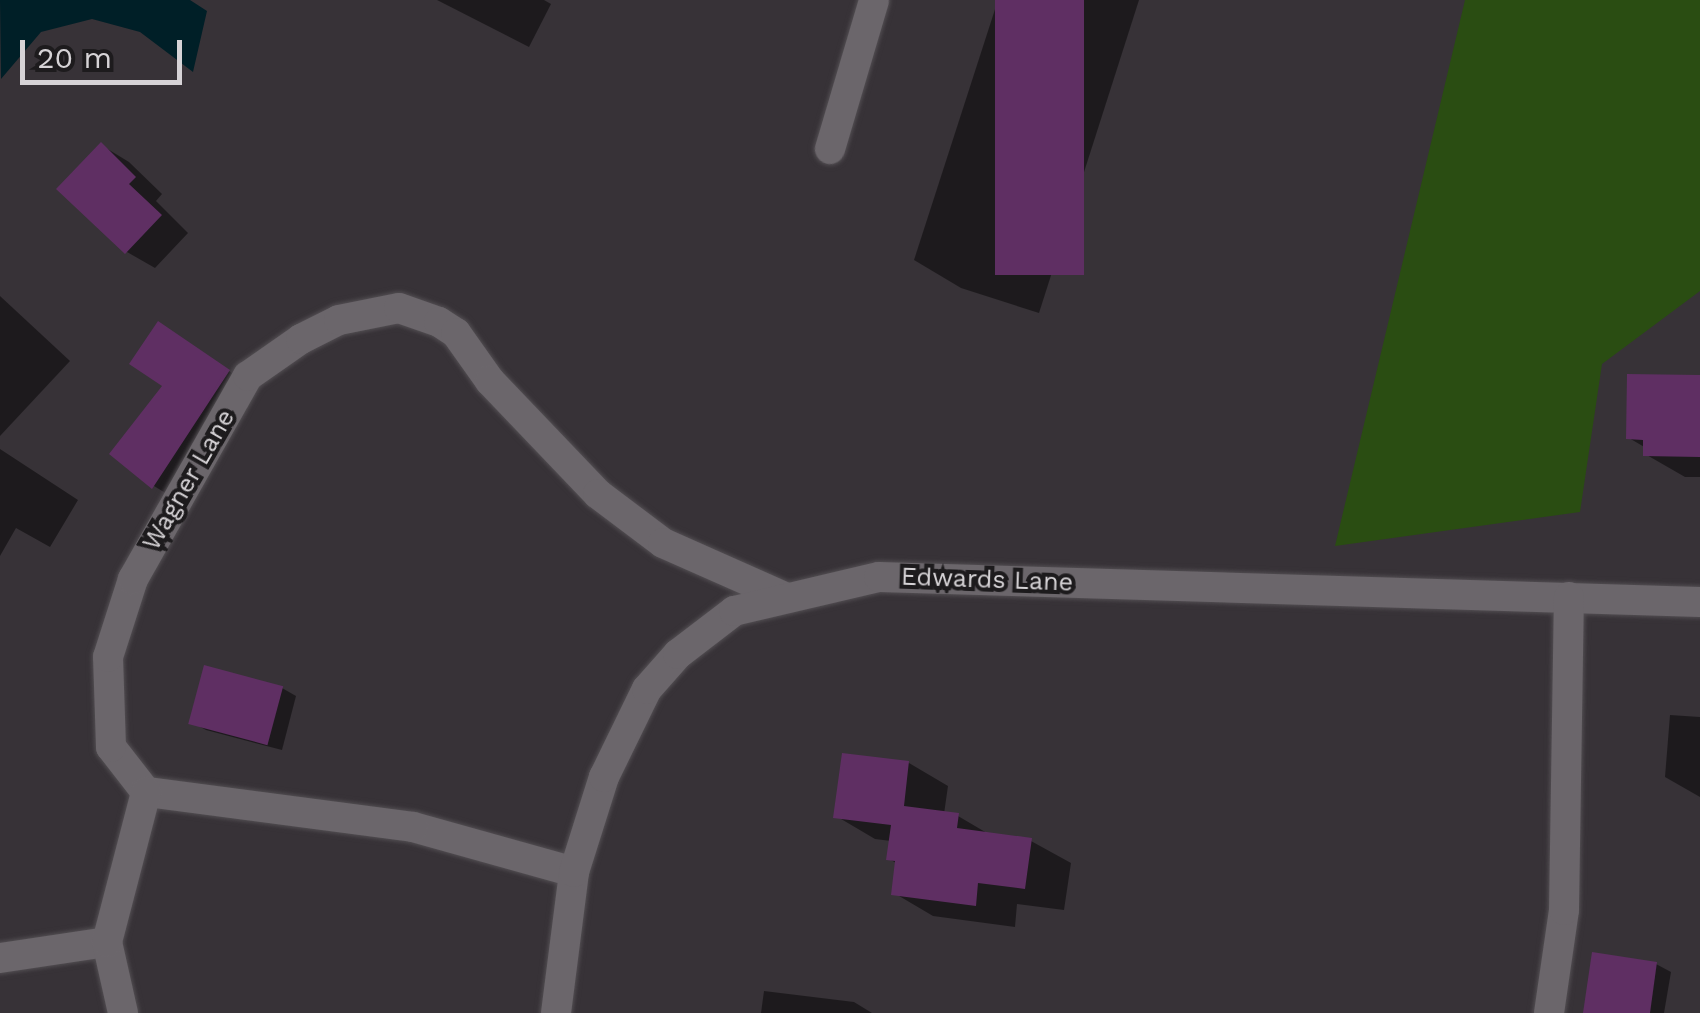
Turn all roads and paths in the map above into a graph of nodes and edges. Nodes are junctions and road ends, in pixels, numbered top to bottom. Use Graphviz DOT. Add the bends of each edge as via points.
graph roads {
  1 [pos="874,0"];
  2 [pos="830,149"];
  3 [pos="785,597"];
  4 [pos="1569,598"];
  5 [pos="1700,602"];
  6 [pos="146,792"];
  7 [pos="574,872"];
  8 [pos="107,942"];
  9 [pos="0,958"];
  10 [pos="124,1013"];
  11 [pos="556,1013"];
  12 [pos="1549,1013"];
  1 -- 2 [label="street"];
  3 -- 4 [label="street, Edwards Lane" via="879,577"];
  3 -- 6 [label="street, Wagner Lane" via="663,544 598,494 490,381 456,333 439,322 399,308 338,320 248,376 133,579 108,657 111,747"];
  3 -- 7 [label="street, Edwards Lane" via="734,611 678,654 647,689 604,778"];
  4 -- 5 [label="street, Edwards Lane"];
  4 -- 12 [label="street" via="1564,910"];
  6 -- 7 [label="street" via="413,826"];
  6 -- 8 [label="street"];
  7 -- 11 [label="street, Edwards Lane"];
  8 -- 9 [label="street"];
  8 -- 10 [label="street"];
}
